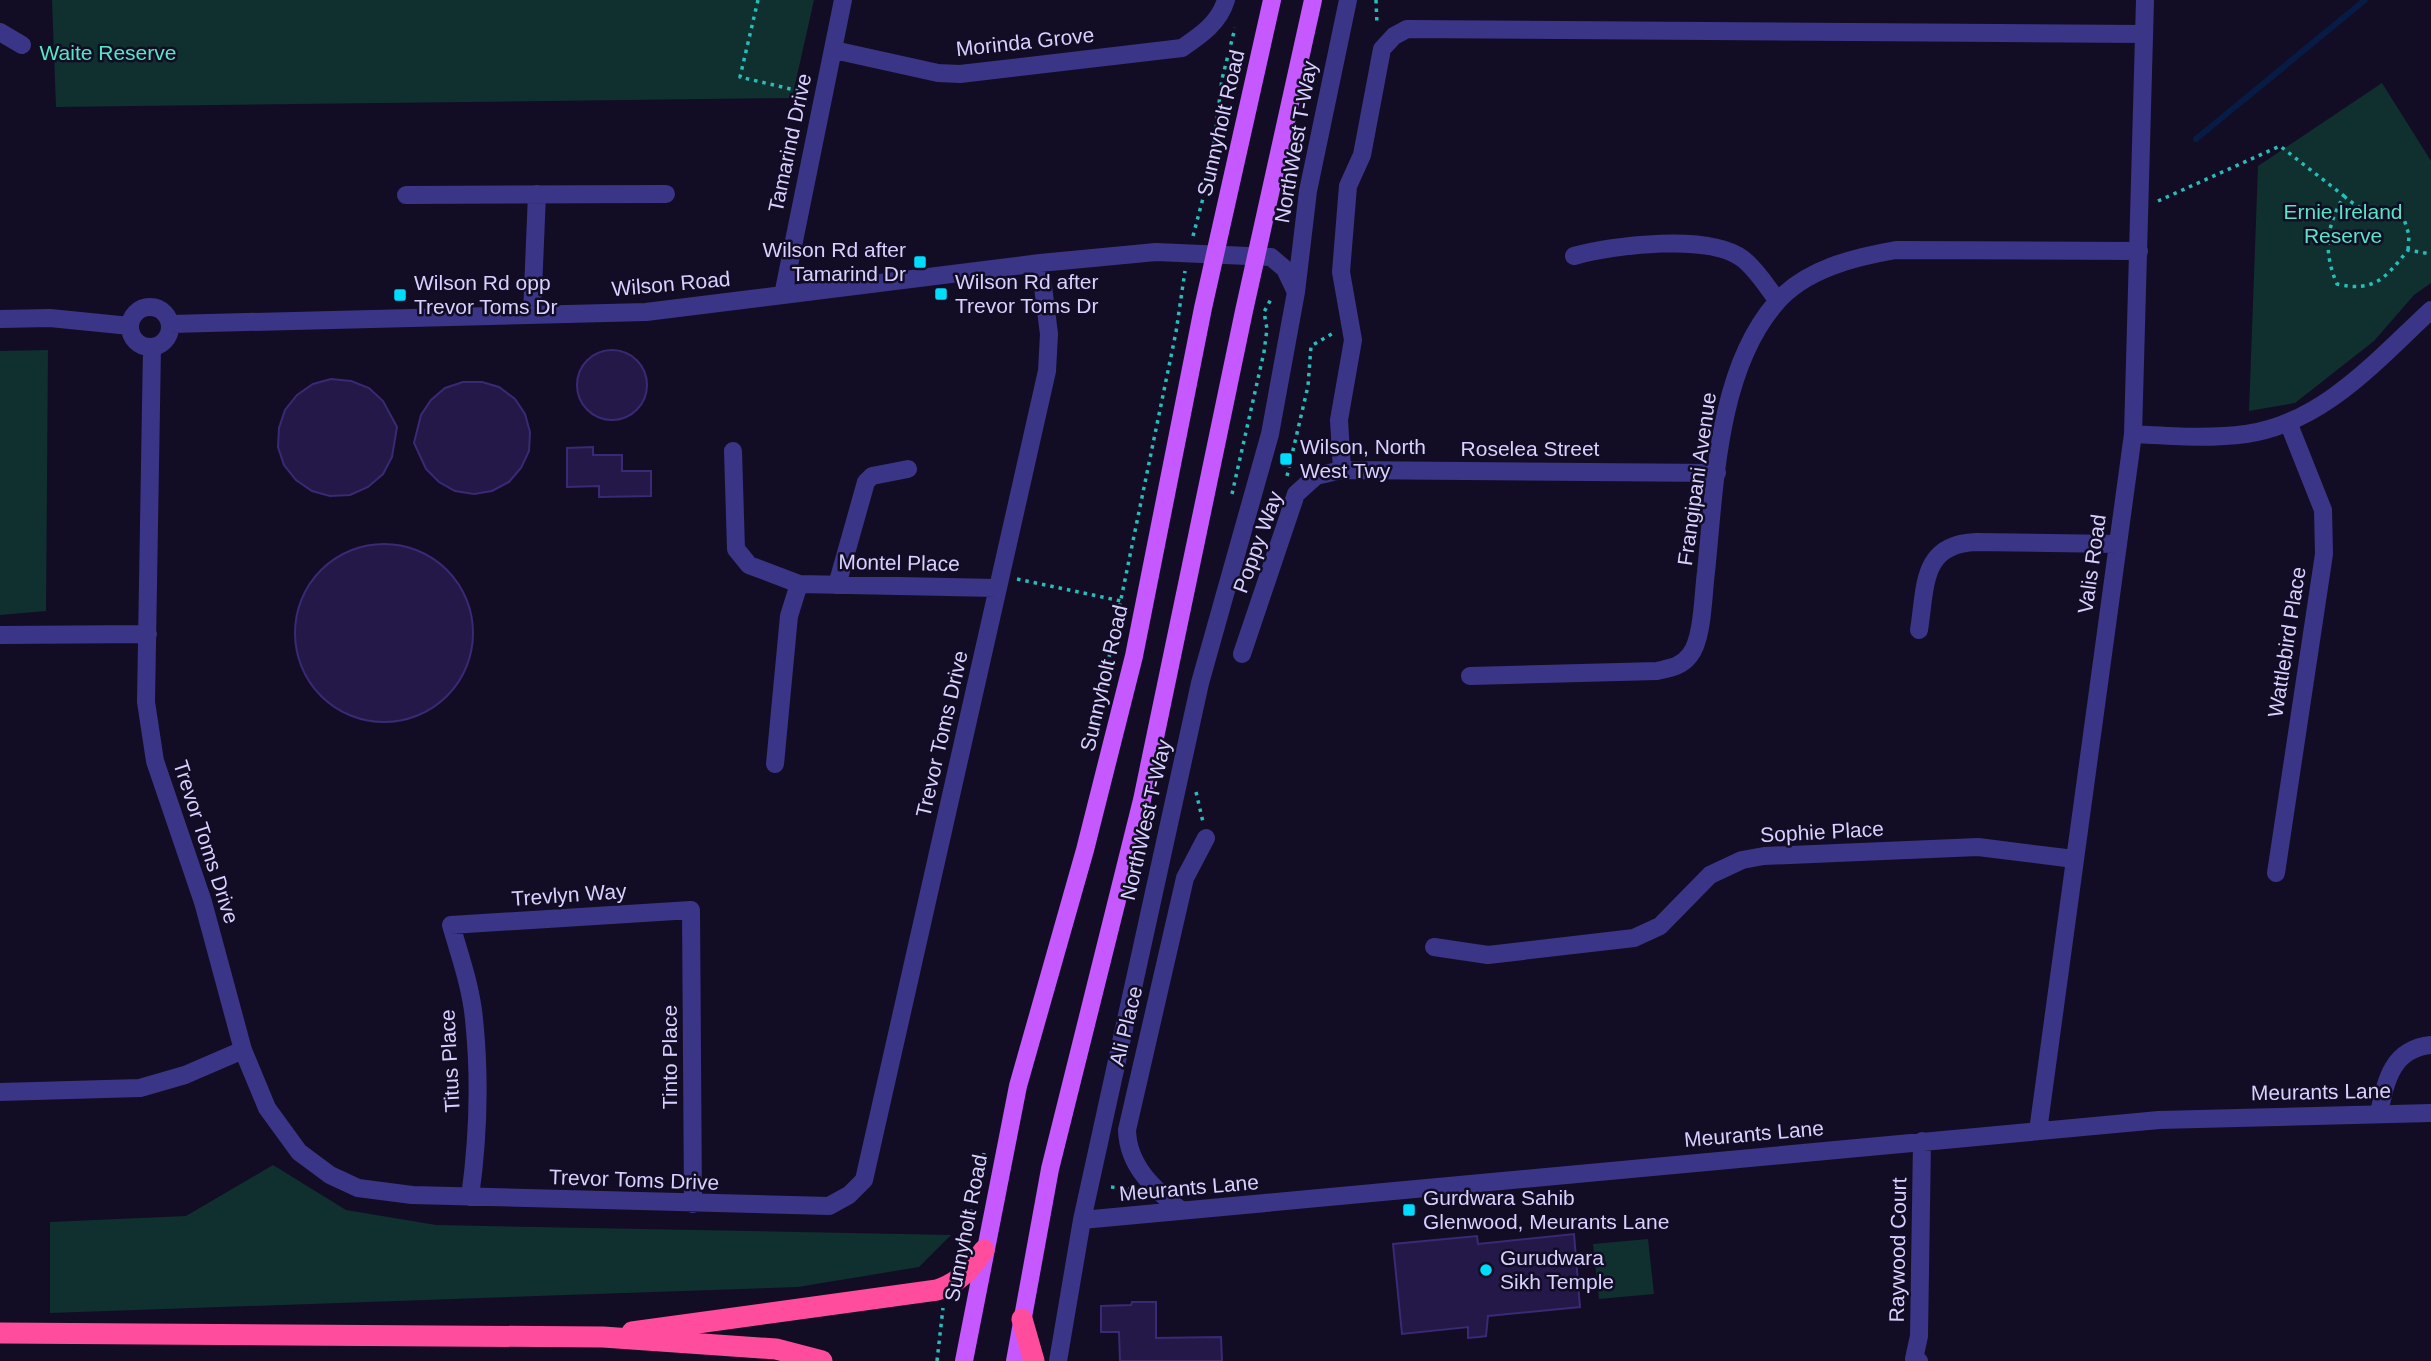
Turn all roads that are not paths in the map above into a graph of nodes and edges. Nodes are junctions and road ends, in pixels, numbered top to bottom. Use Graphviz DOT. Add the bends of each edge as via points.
graph roads {
  1 [pos="843,0"];
  2 [pos="1226,0"];
  3 [pos="1272,0"];
  4 [pos="1313,0"];
  5 [pos="1348,0"];
  6 [pos="2145,0"];
  7 [pos="0,32"];
  8 [pos="2144,34"];
  9 [pos="22,45"];
  10 [pos="834,50"];
  11 [pos="537,194"];
  12 [pos="666,194"];
  13 [pos="406,195"];
  14 [pos="2139,251"];
  15 [pos="1214,253"];
  16 [pos="1256,255"];
  17 [pos="1574,256"];
  18 [pos="1040,262"];
  19 [pos="1296,292"];
  20 [pos="783,295"];
  21 [pos="1778,301"];
  22 [pos="2431,310"];
  23 [pos="532,314"];
  24 [pos="0,319"];
  25 [pos="171,324"];
  26 [pos="130,326"];
  27 [pos="152,347"];
  28 [pos="2288,422"];
  29 [pos="2133,434"];
  30 [pos="733,451"];
  31 [pos="908,469"];
  32 [pos="1342,470"];
  33 [pos="1717,473"];
  34 [pos="2118,544"];
  35 [pos="999,582"];
  36 [pos="799,583"];
  37 [pos="837,585"];
  38 [pos="1919,630"];
  39 [pos="148,634"];
  40 [pos="0,635"];
  41 [pos="1242,654"];
  42 [pos="1470,677"];
  43 [pos="775,764"];
  44 [pos="1206,838"];
  45 [pos="2074,859"];
  46 [pos="2276,873"];
  47 [pos="691,910"];
  48 [pos="451,925"];
  49 [pos="1434,947"];
  50 [pos="2431,1045"];
  51 [pos="243,1051"];
  52 [pos="0,1092"];
  53 [pos="2379,1113"];
  54 [pos="2431,1113"];
  55 [pos="2038,1130"];
  56 [pos="1922,1141"];
  57 [pos="470,1197"];
  58 [pos="692,1204"];
  59 [pos="1182,1211"];
  60 [pos="1082,1220"];
  61 [pos="975,1246"];
  62 [pos="1022,1319"];
  63 [pos="0,1334"];
  64 [pos="603,1337"];
  65 [pos="1916,1360"];
  66 [pos="822,1361"];
  67 [pos="964,1361"];
  68 [pos="1015,1361"];
  69 [pos="1034,1361"];
  70 [pos="1058,1361"];
  1 -- 10 [label="street, Tamarind Drive"];
  2 -- 10 [label="street, Morinda Grove" via="1206,32 1182,48 960,74"];
  3 -- 15 [label="main road, Sunnyholt Road"];
  4 -- 16 [label="main road"];
  5 -- 19 [label="street, NorthWest T-Way" via="1308,191"];
  6 -- 8 [label="street, Valis Road"];
  7 -- 9 [label="street"];
  8 -- 14 [label="street, Valis Road"];
  8 -- 32 [label="street" via="1407,29 1382,49 1362,155 1348,186 1341,272 1353,340 1339,420"];
  10 -- 20 [label="street, Tamarind Drive"];
  11 -- 12 [label="street"];
  11 -- 13 [label="street"];
  11 -- 23 [label="street"];
  14 -- 21 [label="street, Frangipani Avenue" via="1896,250 1828,268"];
  14 -- 29 [label="street, Valis Road"];
  15 -- 16 [label="street, Wilson Road"];
  15 -- 18 [label="street, Wilson Road" via="1156,252"];
  15 -- 61 [label="main road, Sunnyholt Road" via="1128,683"];
  16 -- 19 [label="street" via="1280,262"];
  16 -- 62 [label="main road" via="1142,800 1069,1083"];
  17 -- 21 [label="street" via="1613,246 1710,245 1743,259"];
  18 -- 20 [label="street, Wilson Road"];
  18 -- 35 [label="street, Trevor Toms Drive" via="1049,334 1047,371"];
  19 -- 60 [label="street, NorthWest T-Way" via="1270,434 1200,683"];
  20 -- 23 [label="street, Wilson Road" via="646,312"];
  21 -- 33 [label="street, Frangipani Avenue" via="1745,350"];
  22 -- 28 [label="street" via="2354,381 2323,405"];
  23 -- 25 [label="street, Wilson Road"];
  24 -- 26 [label="street" via="50,318"];
  25 -- 26 [label="street" via="162,311 148,307 137,312"];
  25 -- 27 [label="street" via="167,339"];
  26 -- 27 [label="street" via="135,341"];
  27 -- 39 [label="street, Trevor Toms Drive"];
  28 -- 29 [label="street" via="2248,434"];
  28 -- 46 [label="street, Wattlebird Place" via="2323,510 2324,554"];
  29 -- 34 [label="street, Valis Road"];
  30 -- 36 [label="street, Montel Place" via="736,550 750,565"];
  31 -- 37 [label="street" via="873,476 866,482"];
  32 -- 33 [label="street, Roselea Street"];
  32 -- 41 [label="street, Poppy Way" via="1316,476 1296,494"];
  33 -- 42 [label="street, Frangipani Avenue" via="1699,626 1691,654 1677,667"];
  34 -- 38 [label="street" via="1958,542 1943,548 1927,577"];
  34 -- 45 [label="street, Valis Road"];
  35 -- 37 [label="street, Montel Place"];
  35 -- 58 [label="street, Trevor Toms Drive" via="864,1180 829,1206"];
  36 -- 37 [label="street, Montel Place"];
  36 -- 43 [label="street" via="789,616"];
  39 -- 40 [label="street"];
  39 -- 51 [label="street, Trevor Toms Drive" via="146,702 155,761 203,902"];
  44 -- 59 [label="street, Ali Place" via="1185,878 1127,1130 1129,1150 1140,1170"];
  45 -- 49 [label="street, Sophie Place" via="1978,847 1765,856 1742,860 1710,875 1660,926 1634,938 1489,955"];
  45 -- 55 [label="street, Valis Road"];
  47 -- 48 [label="street, Trevlyn Way"];
  47 -- 58 [label="street, Tinto Place"];
  48 -- 57 [label="street, Titus Place" via="474,1020 476,1154"];
  50 -- 53 [label="street" via="2416,1046 2397,1059 2386,1080"];
  51 -- 52 [label="street" via="140,1088"];
  51 -- 57 [label="street, Trevor Toms Drive" via="267,1108 299,1152 330,1175 358,1188"];
  53 -- 54 [label="street, Meurants Lane"];
  53 -- 55 [label="street, Meurants Lane" via="2217,1116"];
  55 -- 56 [label="street, Meurants Lane"];
  56 -- 59 [label="street, Meurants Lane"];
  56 -- 65 [label="street, Raywood Court"];
  57 -- 58 [label="street, Trevor Toms Drive"];
  59 -- 60 [label="street, Meurants Lane"];
  60 -- 70 [label="street, NorthWest T-Way"];
  61 -- 64 [label="highway" via="968,1272 937,1290"];
  61 -- 67 [label="main road, Sunnyholt Road"];
  62 -- 68 [label="main road"];
  62 -- 69 [label="highway"];
  63 -- 64 [label="highway"];
  64 -- 66 [label="highway" via="776,1349"];
}
